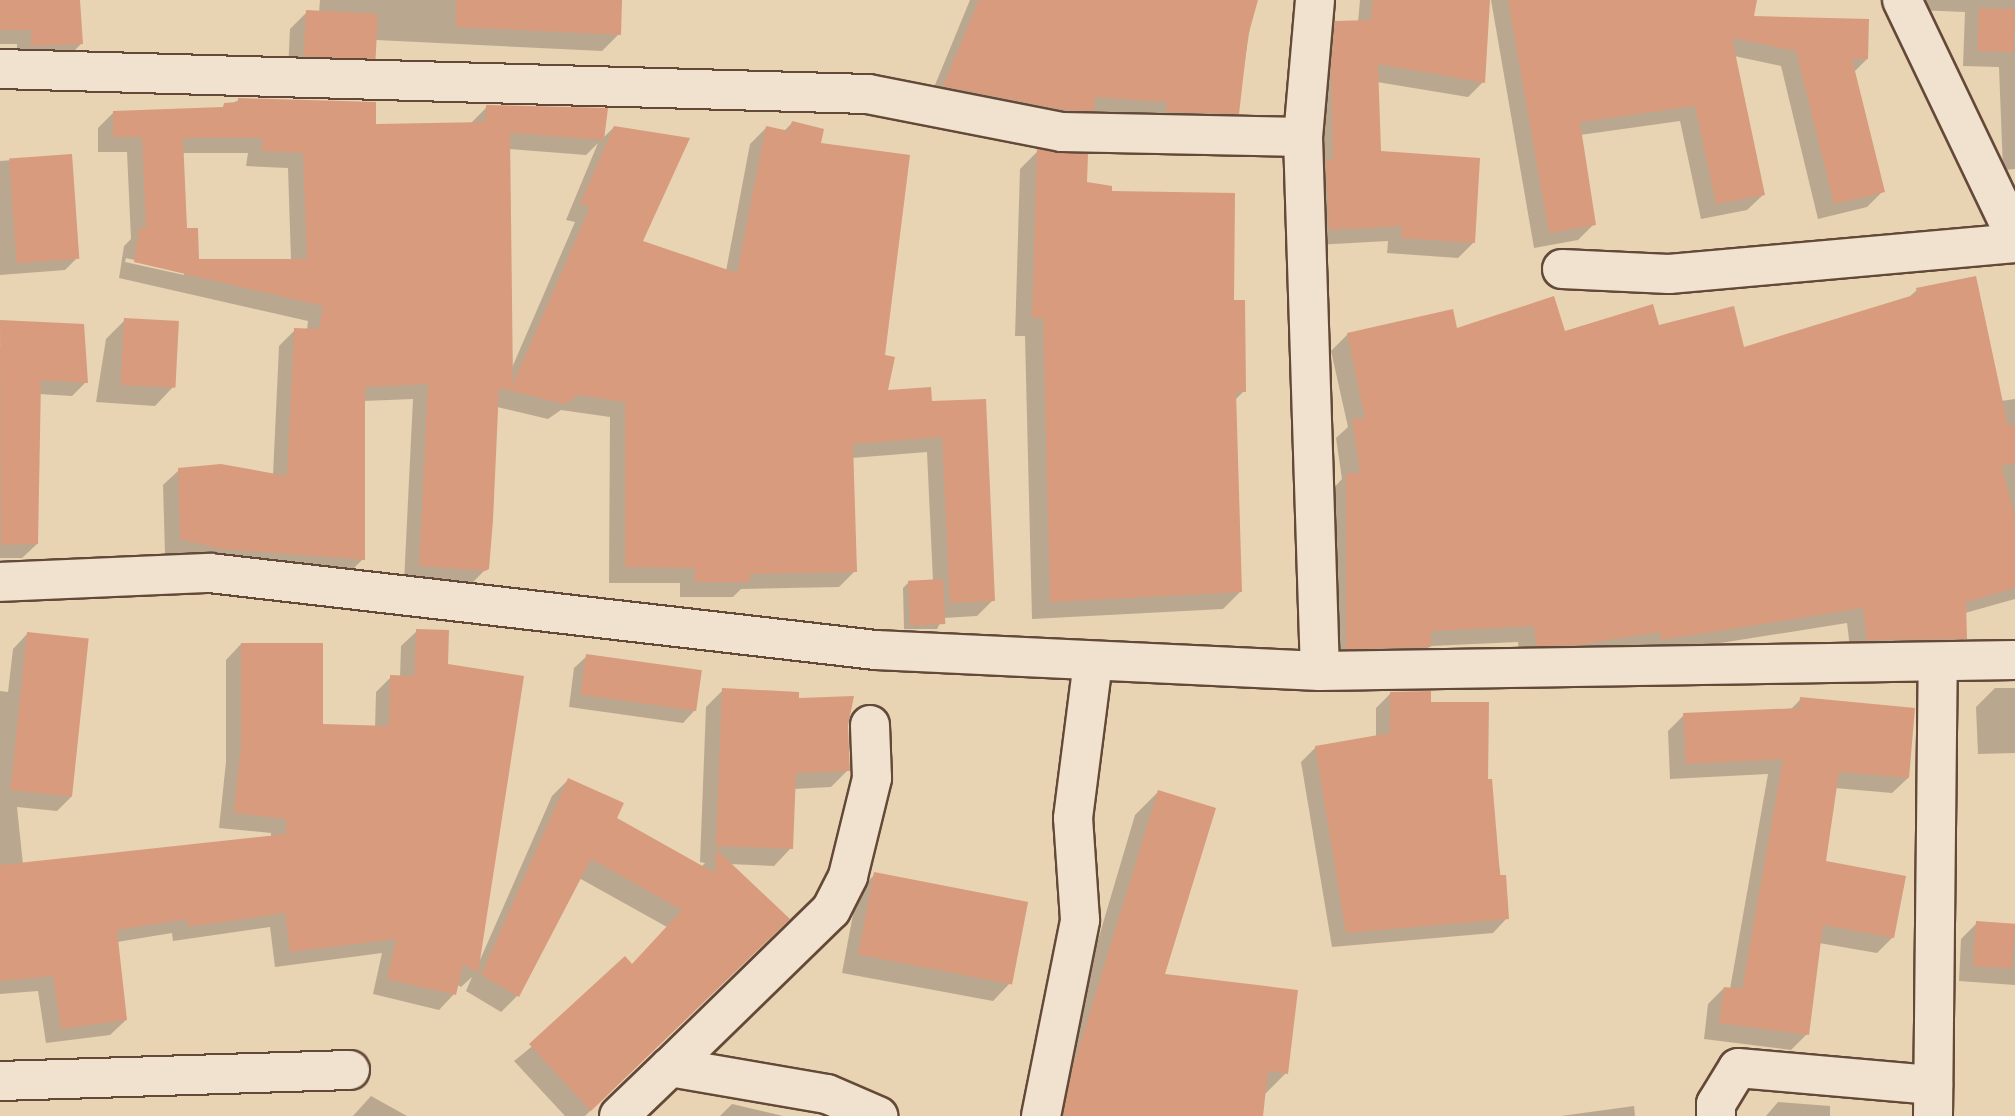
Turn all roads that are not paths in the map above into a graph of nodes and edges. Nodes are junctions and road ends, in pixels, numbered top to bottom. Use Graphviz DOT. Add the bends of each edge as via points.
graph roads {
  1 [pos="1315,0"];
  2 [pos="1902,0"];
  3 [pos="0,69"];
  4 [pos="1303,137"];
  5 [pos="2015,236"];
  6 [pos="2015,243"];
  7 [pos="1563,269"];
  8 [pos="0,582"];
  9 [pos="2015,660"];
  10 [pos="1093,661"];
  11 [pos="1938,663"];
  12 [pos="1320,671"];
  13 [pos="870,726"];
  14 [pos="670,1067"];
  15 [pos="350,1070"];
  16 [pos="0,1081"];
  17 [pos="1933,1100"];
  18 [pos="619,1116"];
  19 [pos="878,1116"];
  20 [pos="1041,1116"];
  21 [pos="1716,1116"];
  1 -- 4 [label="street"];
  2 -- 5 [label="street"];
  3 -- 4 [label="street" via="868,94 1062,132"];
  4 -- 12 [label="street"];
  6 -- 7 [label="street" via="1669,274"];
  8 -- 10 [label="street" via="211,573 876,650"];
  9 -- 11 [label="street"];
  10 -- 12 [label="street"];
  10 -- 20 [label="street" via="1073,818 1080,920"];
  11 -- 12 [label="street"];
  11 -- 17 [label="street"];
  13 -- 14 [label="street" via="872,778 848,876 831,910"];
  14 -- 18 [label="street"];
  14 -- 19 [label="street" via="827,1094"];
  15 -- 16 [label="street"];
  17 -- 21 [label="street" via="1738,1068 1716,1104"];
}
